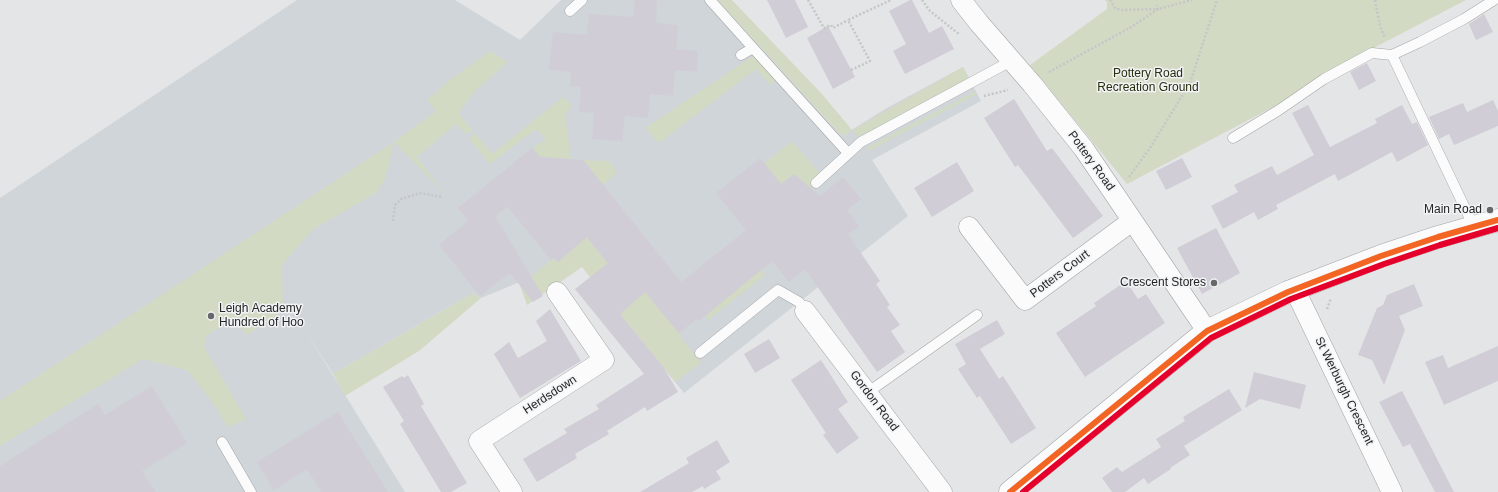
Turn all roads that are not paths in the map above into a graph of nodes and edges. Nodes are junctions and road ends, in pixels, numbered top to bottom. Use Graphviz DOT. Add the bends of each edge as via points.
graph roads {
  1 [pos="582,0"];
  2 [pos="710,0"];
  3 [pos="961,0"];
  4 [pos="1494,0"];
  5 [pos="570,11"];
  6 [pos="753,48"];
  7 [pos="742,55"];
  8 [pos="1392,55"];
  9 [pos="1011,61"];
  10 [pos="1233,138"];
  11 [pos="848,153"];
  12 [pos="816,183"];
  13 [pos="1498,220"];
  14 [pos="1132,221"];
  15 [pos="970,227"];
  16 [pos="1474,227"];
  17 [pos="1295,290"];
  18 [pos="557,292"];
  19 [pos="805,311"];
  20 [pos="977,315"];
  21 [pos="1207,331"];
  22 [pos="700,353"];
  23 [pos="867,393"];
  24 [pos="222,442"];
  25 [pos="251,492"];
  26 [pos="512,492"];
  27 [pos="942,492"];
  28 [pos="1010,492"];
  29 [pos="1392,492"];
  1 -- 5 [label="lane"];
  2 -- 6 [label="lane"];
  3 -- 9 [label="street, Pottery Road"];
  4 -- 8 [label="lane" via="1464,19"];
  6 -- 7 [label="lane"];
  6 -- 11 [label="lane"];
  8 -- 10 [label="lane" via="1372,53 1324,79"];
  8 -- 16 [label="lane"];
  9 -- 11 [label="lane" via="861,142"];
  9 -- 14 [label="street, Pottery Road" via="1084,149"];
  11 -- 12 [label="lane"];
  13 -- 16 [label="street"];
  14 -- 15 [label="street, Potters Court" via="1024,300"];
  14 -- 21 [label="street, Pottery Road"];
  16 -- 17 [label="street" via="1381,256"];
  17 -- 21 [label="street"];
  17 -- 29 [label="street, St Werburgh Crescent"];
  18 -- 26 [label="street, Herdsdown" via="604,360 479,441"];
  19 -- 22 [label="lane" via="799,302 778,290"];
  19 -- 23 [label="street, Gordon Road"];
  20 -- 23 [label="lane"];
  21 -- 28 [label="street"];
  23 -- 27 [label="street, Gordon Road"];
  24 -- 25 [label="lane"];
}
